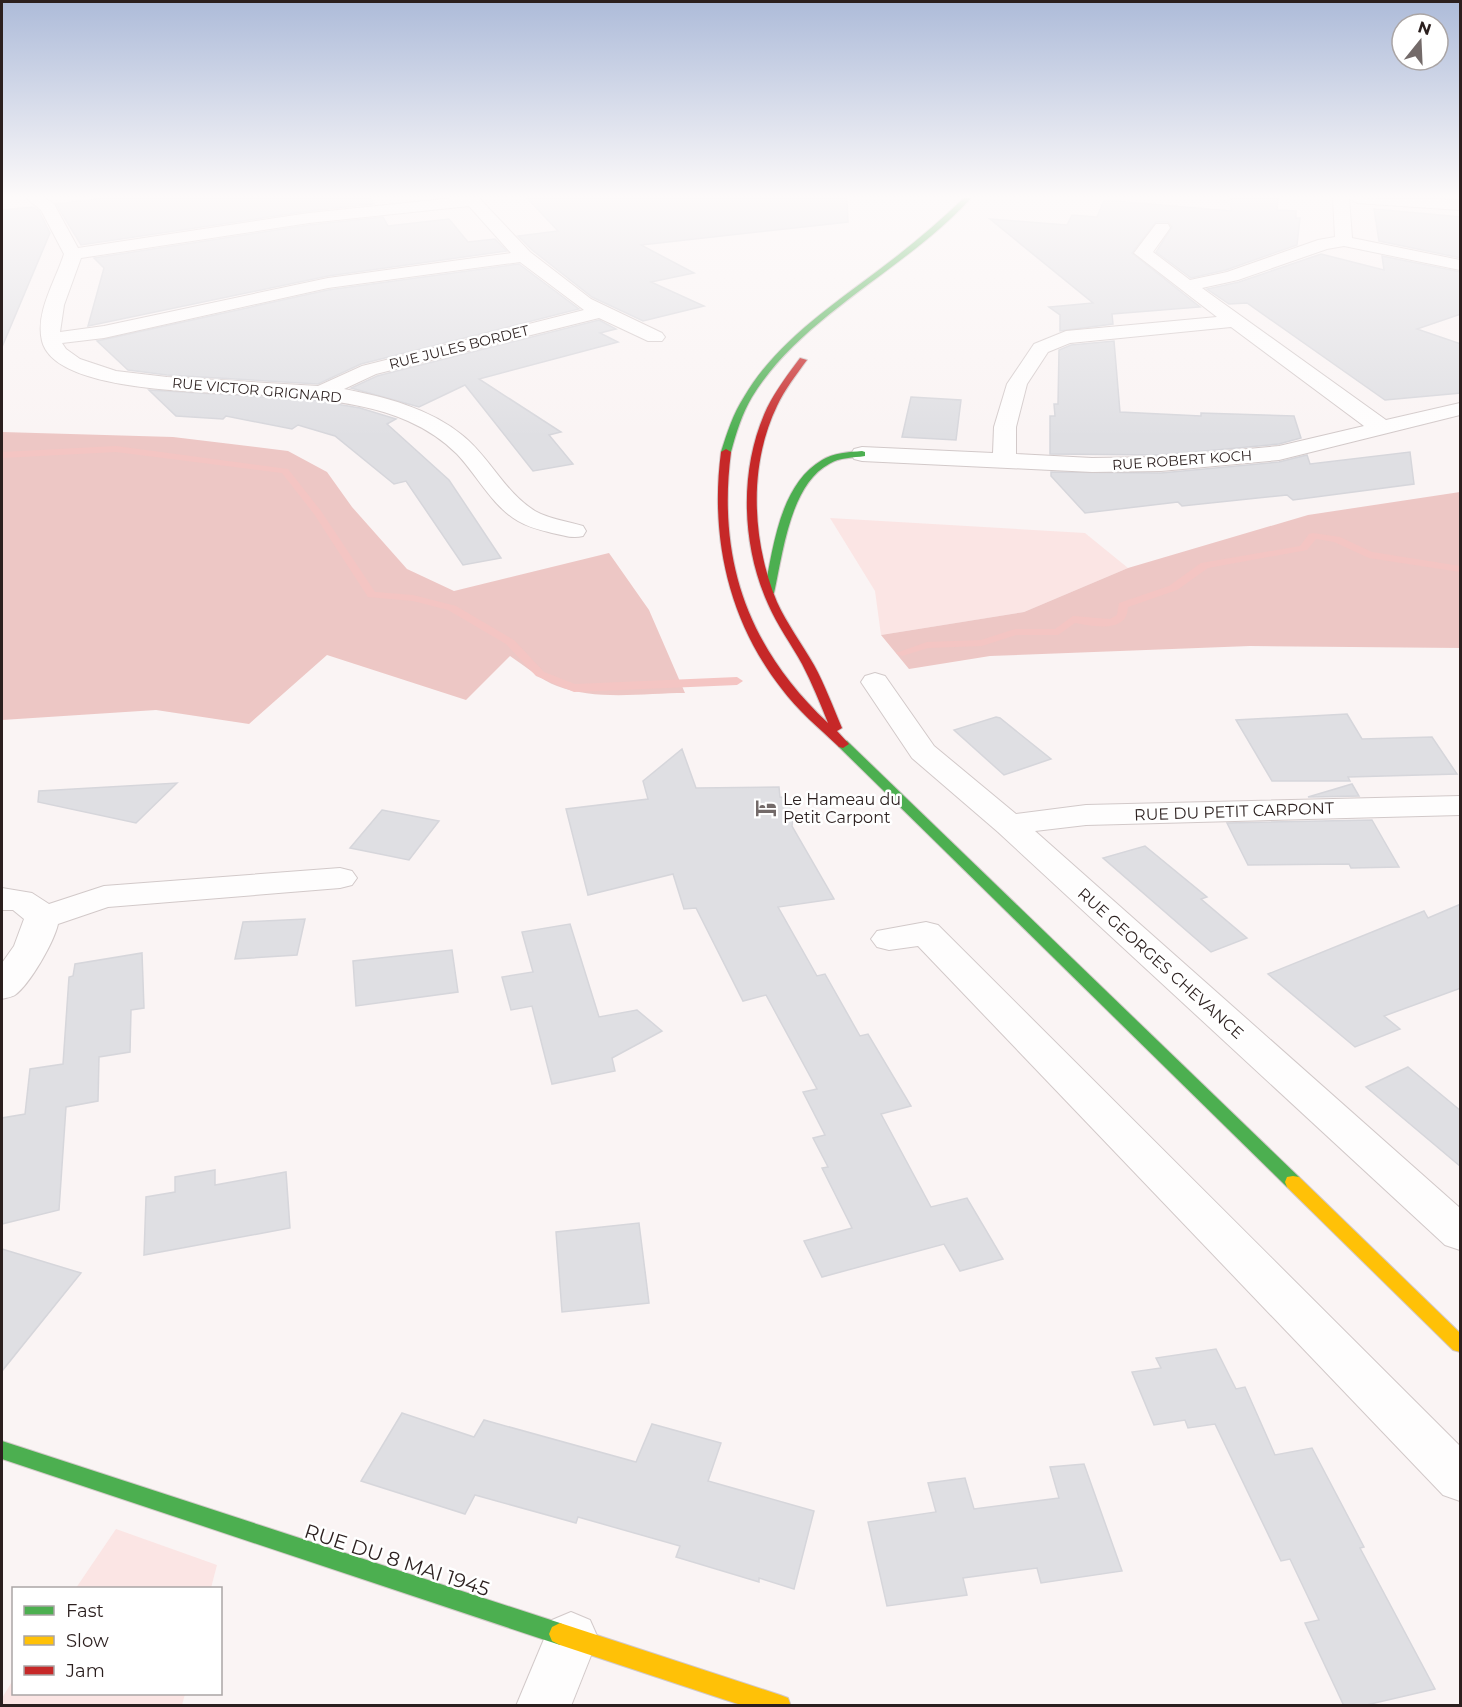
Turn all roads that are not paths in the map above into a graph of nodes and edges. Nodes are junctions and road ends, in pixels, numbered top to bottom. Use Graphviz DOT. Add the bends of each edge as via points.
graph roads {
  1 [pos="65,278"];
  2 [pos="367,278"];
  3 [pos="552,278"];
  4 [pos="870,278"];
  5 [pos="891,278"];
  6 [pos="1175,278"];
  7 [pos="1224,278"];
  8 [pos="1186,286"];
  9 [pos="603,311"];
  10 [pos="1235,321"];
  11 [pos="835,326"];
  12 [pos="655,337"];
  13 [pos="52,339"];
  14 [pos="812,350"];
  15 [pos="319,393"];
  16 [pos="1461,409"];
  17 [pos="1384,429"];
  18 [pos="862,454"];
  19 [pos="1004,461"];
  20 [pos="574,531"];
  21 [pos="769,594"];
  22 [pos="875,682"];
  23 [pos="843,745"];
  24 [pos="1461,805"];
  25 [pos="1009,825"];
  26 [pos="340,878"];
  27 [pos="2,899"];
  28 [pos="42,918"];
  29 [pos="889,939"];
  30 [pos="2,987"];
  31 [pos="1461,1233"];
  32 [pos="1461,1344"];
  33 [pos="2,1450"];
  34 [pos="1461,1479"];
  35 [pos="571,1638"];
  36 [pos="543,1706"];
  37 [pos="780,1706"];
  1 -- 13 [label="street" via="49,321"];
  2 -- 13 [label="street" via="104,332"];
  3 -- 9 [label="street" via="584,303"];
  4 -- 23 [label="main road" via="815,322 772,364 742,407 723,466 724,549 736,596 772,669"];
  5 -- 11 [label="main road"];
  6 -- 8 [label="street"];
  7 -- 8 [label="street"];
  8 -- 10 [label="street"];
  9 -- 12 [label="street"];
  9 -- 15 [label="street, RUE JULES BORDET" via="369,370"];
  10 -- 17 [label="street"];
  10 -- 19 [label="street" via="1066,337 1041,348 1017,384 1005,427"];
  13 -- 15 [label="street, RUE VICTOR GRIGNARD" via="56,350 70,363 142,381"];
  14 -- 21 [label="main road" via="786,381 769,414 752,471 756,549"];
  15 -- 20 [label="street, RUE VICTOR GRIGNARD" via="356,398 401,411 437,428 463,447 524,515"];
  16 -- 17 [label="street, RUE ROBERT KOCH"];
  17 -- 19 [label="street, RUE ROBERT KOCH" via="1279,453 1161,464"];
  18 -- 19 [label="street, RUE ROBERT KOCH"];
  18 -- 21 [label="main road" via="841,456 821,464 800,485 782,537"];
  21 -- 23 [label="main road" via="814,676"];
  22 -- 25 [label="street, RUE GEORGES CHEVANCE" via="923,752"];
  23 -- 32 [label="main road"];
  24 -- 25 [label="street, RUE DU PETIT CARPONT" via="1086,815"];
  25 -- 31 [label="street, RUE GEORGES CHEVANCE"];
  26 -- 28 [label="street" via="104,897"];
  27 -- 28 [label="street" via="33,906"];
  28 -- 30 [label="street" via="40,933"];
  29 -- 34 [label="street" via="926,933"];
  33 -- 35 [label="main road, RUE DU 8 MAI 1945"];
  35 -- 36 [label="street"];
  35 -- 37 [label="main road, RUE DU 8 MAI 1945"];
}
